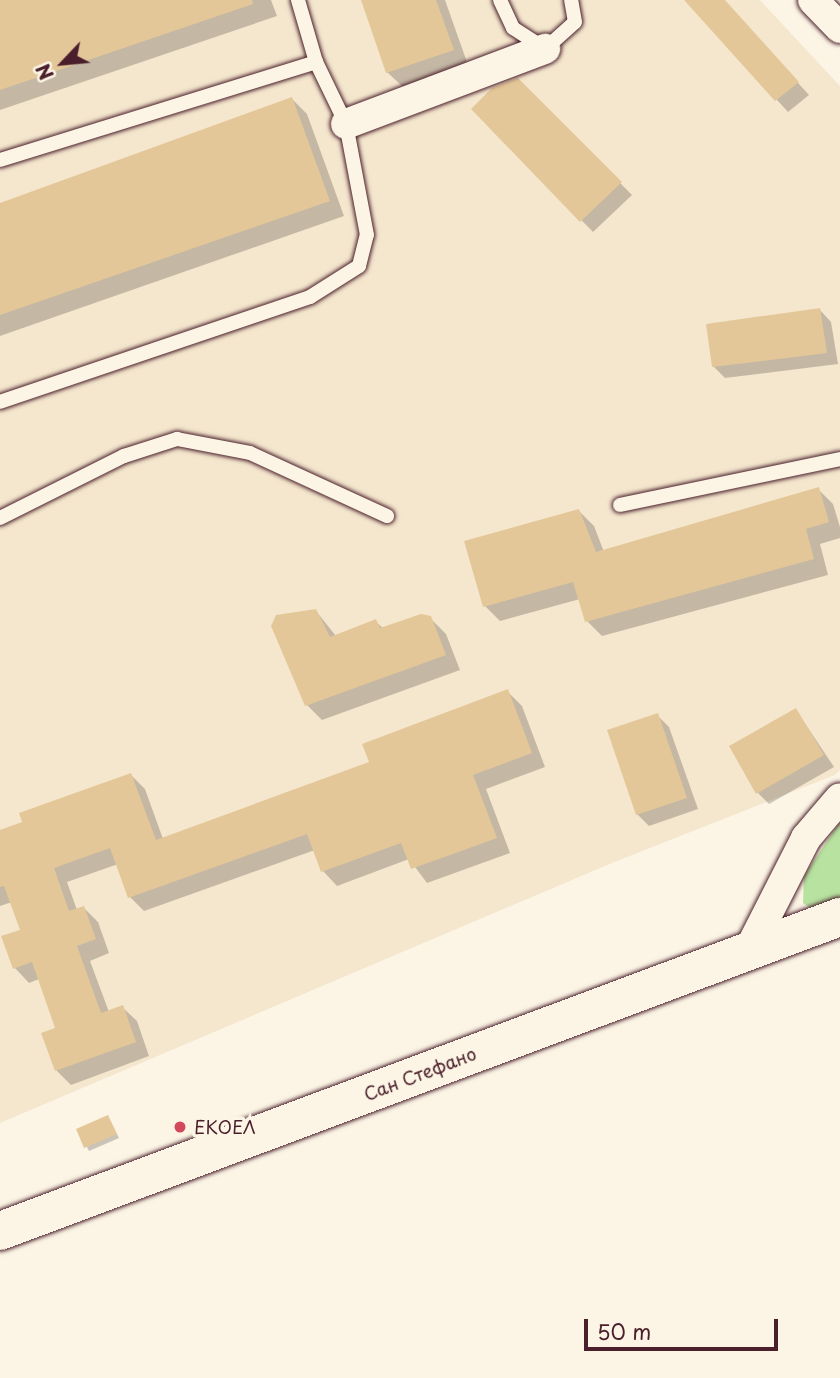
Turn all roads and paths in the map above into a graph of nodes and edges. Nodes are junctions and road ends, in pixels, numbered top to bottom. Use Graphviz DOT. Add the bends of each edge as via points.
graph roads {
  1 [pos="298,0"];
  2 [pos="500,0"];
  3 [pos="571,0"];
  4 [pos="813,0"];
  5 [pos="840,28"];
  6 [pos="545,49"];
  7 [pos="316,62"];
  8 [pos="346,124"];
  9 [pos="0,160"];
  10 [pos="0,402"];
  11 [pos="840,459"];
  12 [pos="620,505"];
  13 [pos="387,516"];
  14 [pos="0,518"];
  15 [pos="840,798"];
  16 [pos="840,916"];
  17 [pos="749,950"];
  18 [pos="0,1231"];
  1 -- 7 [label="lane"];
  2 -- 6 [label="lane" via="513,28"];
  3 -- 6 [label="lane" via="575,22"];
  4 -- 5 [label="street"];
  6 -- 8 [label="street"];
  7 -- 8 [label="lane"];
  7 -- 9 [label="lane"];
  8 -- 10 [label="lane" via="367,235 359,265 310,297"];
  11 -- 12 [label="lane"];
  13 -- 14 [label="lane" via="250,453 177,439 124,456"];
  15 -- 17 [label="street" via="806,838"];
  16 -- 17 [label="street, Сан Стефано"];
  17 -- 18 [label="street, Сан Стефано"];
}
